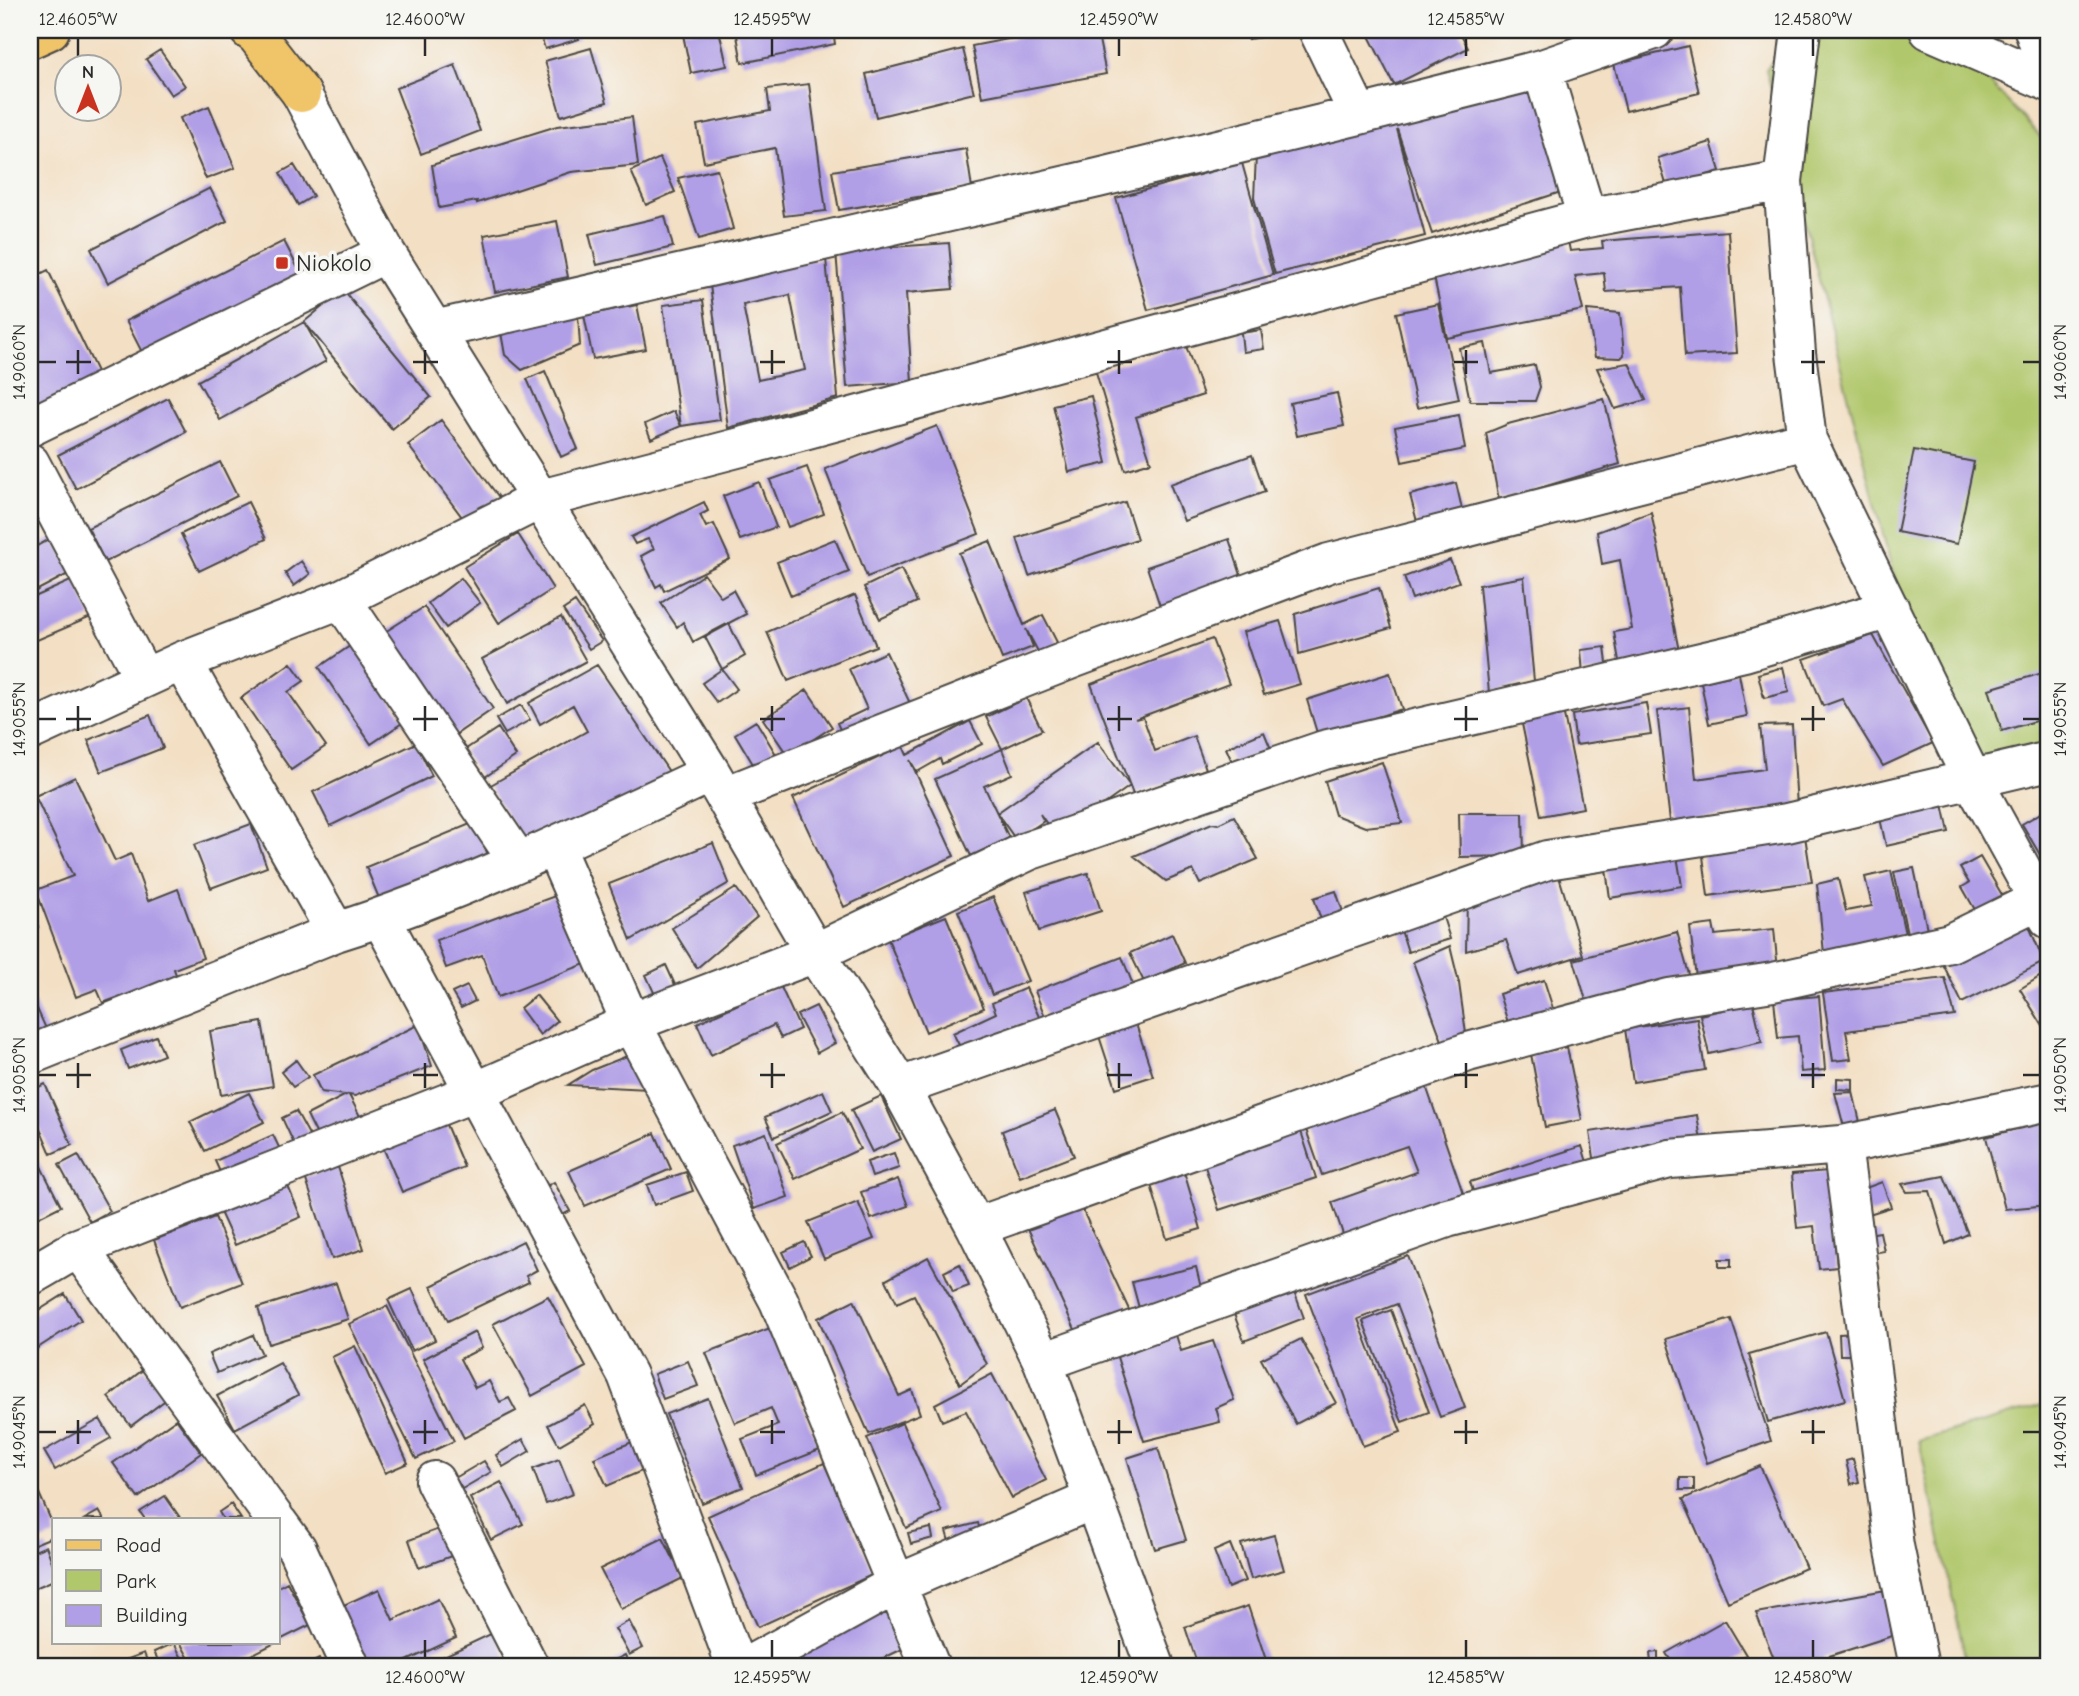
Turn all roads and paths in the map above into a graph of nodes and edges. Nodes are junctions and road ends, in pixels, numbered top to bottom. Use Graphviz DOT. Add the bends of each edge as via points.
graph roads {
  1 [pos="50,30"];
  2 [pos="249,30"];
  3 [pos="278,30"];
  4 [pos="1318,30"];
  5 [pos="1654,30"];
  6 [pos="1801,30"];
  7 [pos="1929,30"];
  8 [pos="2034,30"];
  9 [pos="30,39"];
  10 [pos="1542,69"];
  11 [pos="2049,75"];
  12 [pos="2049,82"];
  13 [pos="300,93"];
  14 [pos="1359,115"];
  15 [pos="1783,181"];
  16 [pos="1587,218"];
  17 [pos="386,253"];
  18 [pos="434,330"];
  19 [pos="30,427"];
  20 [pos="1807,440"];
  21 [pos="30,463"];
  22 [pos="541,499"];
  23 [pos="341,599"];
  24 [pos="1890,609"];
  25 [pos="182,661"];
  26 [pos="144,678"];
  27 [pos="30,731"];
  28 [pos="2049,761"];
  29 [pos="1973,781"];
  30 [pos="718,784"];
  31 [pos="554,846"];
  32 [pos="518,861"];
  33 [pos="2044,909"];
  34 [pos="381,918"];
  35 [pos="336,932"];
  36 [pos="815,953"];
  37 [pos="631,1023"];
  38 [pos="30,1055"];
  39 [pos="900,1087"];
  40 [pos="475,1092"];
  41 [pos="2049,1102"];
  42 [pos="1842,1145"];
  43 [pos="976,1227"];
  44 [pos="79,1248"];
  45 [pos="30,1276"];
  46 [pos="1043,1362"];
  47 [pos="435,1481"];
  48 [pos="1094,1499"];
  49 [pos="275,1518"];
  50 [pos="280,1525"];
  51 [pos="895,1586"];
  52 [pos="350,1666"];
  53 [pos="528,1666"];
  54 [pos="736,1666"];
  55 [pos="748,1666"];
  56 [pos="930,1666"];
  57 [pos="1156,1666"];
  58 [pos="1919,1666"];
  1 -- 9 [label="main road"];
  2 -- 13 [label="main road"];
  3 -- 13 [label="main road"];
  4 -- 14 [label="street"];
  5 -- 10 [label="street"];
  6 -- 15 [label="street"];
  7 -- 12 [label="street"];
  8 -- 11 [label="street"];
  10 -- 14 [label="street"];
  10 -- 16 [label="street"];
  13 -- 17 [label="street"];
  14 -- 18 [label="street"];
  15 -- 16 [label="street"];
  15 -- 20 [label="street"];
  16 -- 22 [label="street"];
  17 -- 18 [label="street"];
  17 -- 19 [label="street"];
  18 -- 22 [label="street"];
  20 -- 24 [label="street"];
  20 -- 30 [label="street" via="1329,563"];
  21 -- 26 [label="street"];
  22 -- 23 [label="street"];
  22 -- 30 [label="street"];
  23 -- 25 [label="street"];
  23 -- 32 [label="street"];
  24 -- 29 [label="street"];
  24 -- 36 [label="street" via="1744,652 1324,750 1028,851"];
  25 -- 26 [label="street"];
  25 -- 35 [label="street"];
  26 -- 27 [label="street"];
  28 -- 29 [label="street"];
  29 -- 33 [label="street"];
  29 -- 39 [label="street" via="1787,823 1547,860"];
  30 -- 31 [label="street"];
  30 -- 36 [label="street"];
  31 -- 32 [label="street"];
  31 -- 37 [label="street"];
  32 -- 34 [label="street"];
  33 -- 43 [label="street" via="1951,943 1773,982 1670,998 1468,1052"];
  34 -- 35 [label="street"];
  34 -- 40 [label="street"];
  35 -- 38 [label="street"];
  36 -- 37 [label="street"];
  36 -- 39 [label="street"];
  37 -- 40 [label="street"];
  37 -- 51 [label="street" via="779,1301"];
  39 -- 43 [label="street"];
  40 -- 44 [label="street"];
  40 -- 54 [label="street" via="627,1375"];
  41 -- 42 [label="street"];
  42 -- 46 [label="street" via="1670,1159 1447,1218"];
  42 -- 58 [label="street" via="1894,1546"];
  43 -- 46 [label="street"];
  44 -- 45 [label="street"];
  44 -- 49 [label="street"];
  46 -- 48 [label="street"];
  47 -- 53 [label="street"];
  48 -- 51 [label="street"];
  48 -- 57 [label="street"];
  50 -- 52 [label="street" via="297,1549"];
  51 -- 55 [label="street"];
  51 -- 56 [label="street"];
}
